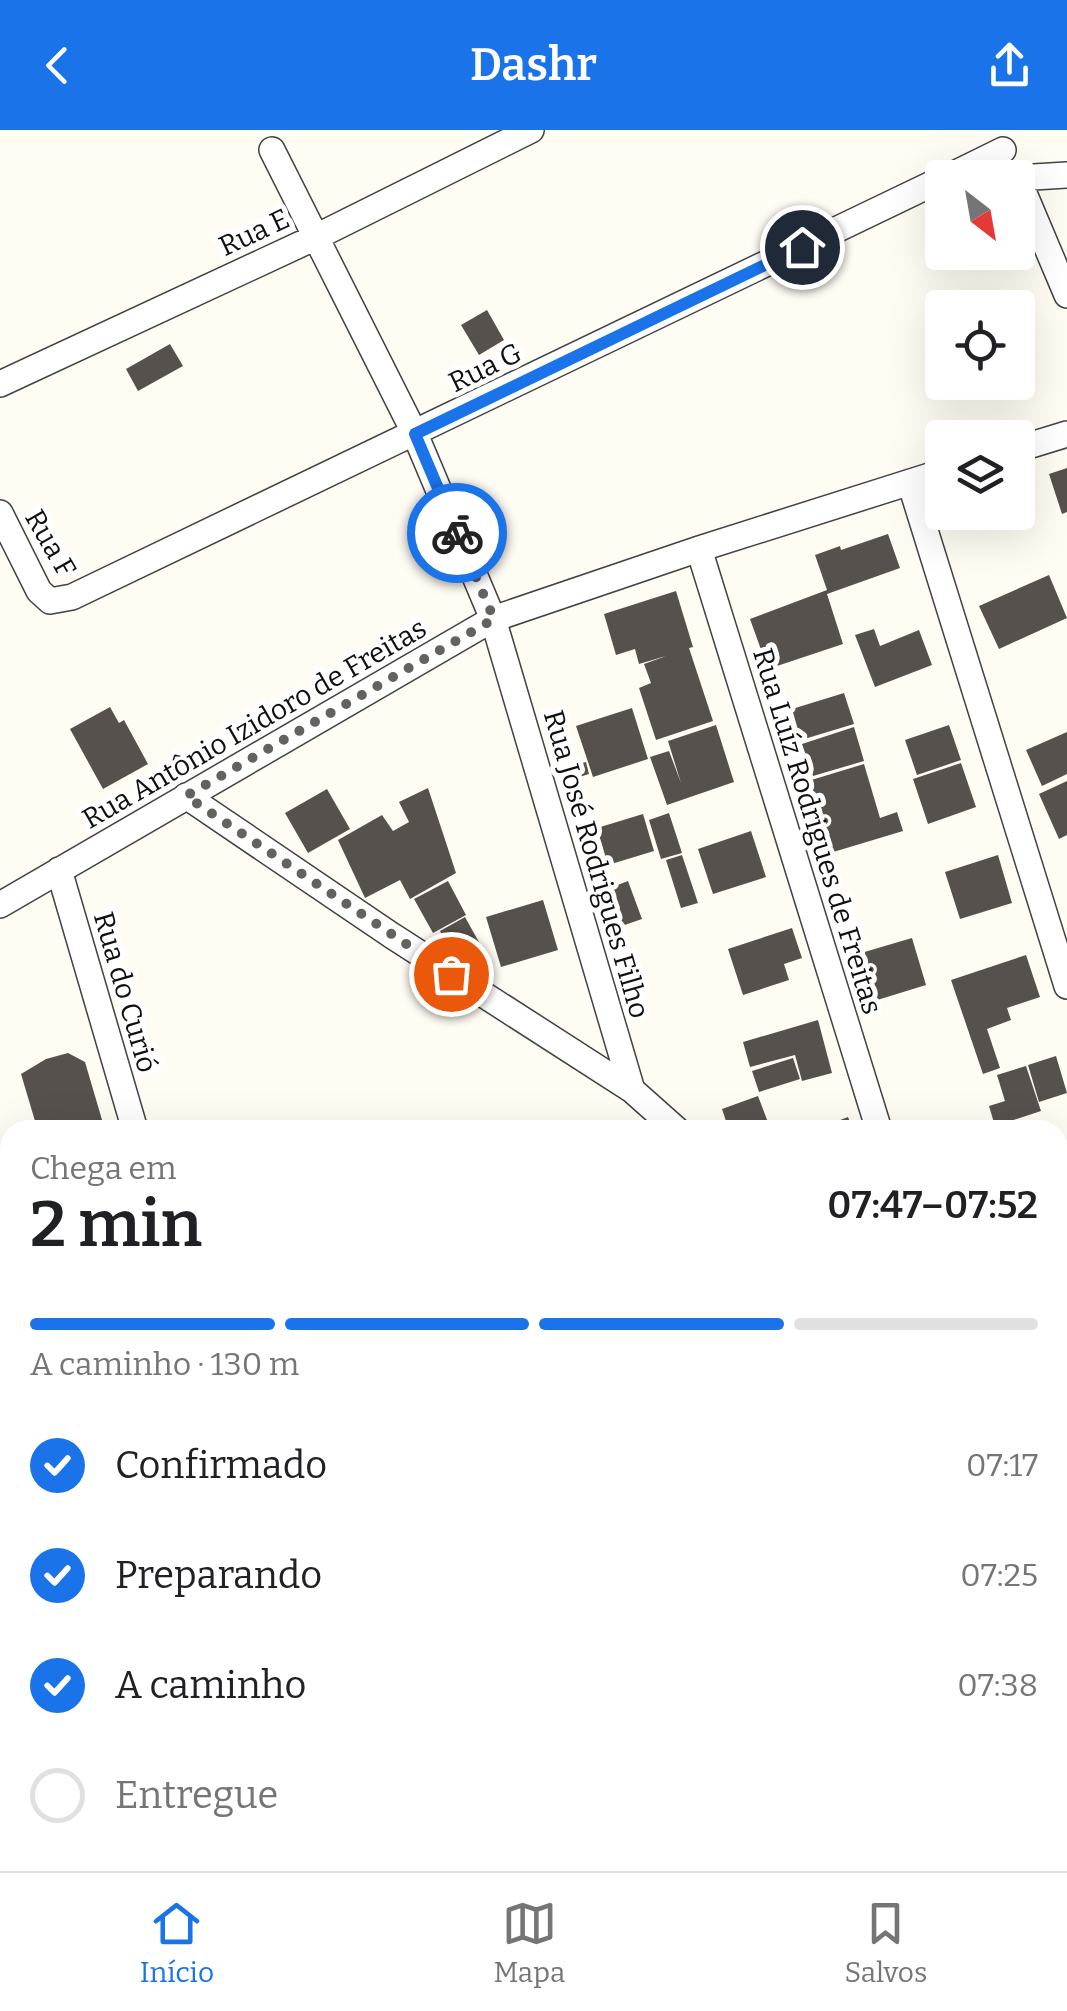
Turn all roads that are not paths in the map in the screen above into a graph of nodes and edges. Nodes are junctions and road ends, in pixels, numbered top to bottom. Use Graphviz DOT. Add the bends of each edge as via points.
graph roads {
  1 [pos="530,130"];
  2 [pos="998,140"];
  3 [pos="272,150"];
  4 [pos="970,160"];
  5 [pos="1067,176"];
  6 [pos="1035,177"];
  7 [pos="925,187"];
  8 [pos="1035,220"];
  9 [pos="316,236"];
  10 [pos="1067,294"];
  11 [pos="0,384"];
  12 [pos="415,434"];
  13 [pos="1067,434"];
  14 [pos="1035,444"];
  15 [pos="925,477"];
  16 [pos="910,482"];
  17 [pos="0,514"];
  18 [pos="699,549"];
  19 [pos="50,601"];
  20 [pos="494,619"];
  21 [pos="186,796"];
  22 [pos="59,870"];
  23 [pos="3,897"];
  24 [pos="1067,986"];
  25 [pos="632,1090"];
  26 [pos="131,1120"];
  27 [pos="665,1120"];
  28 [pos="877,1120"];
  1 -- 9 [label="street, Rua E"];
  2 -- 4 [label="street, Rua G"];
  3 -- 9 [label="street, Rua José Rodrigues Filho"];
  5 -- 6 [label="street"];
  7 -- 12 [label="street, Rua G"];
  8 -- 10 [label="street"];
  9 -- 11 [label="street, Rua E"];
  9 -- 12 [label="street, Rua José Rodrigues Filho"];
  12 -- 19 [label="street, Rua G" via="72,598"];
  12 -- 20 [label="street, Rua José Rodrigues Filho"];
  13 -- 14 [label="street"];
  15 -- 16 [label="street, Rua Antônio Izidoro de Freitas"];
  16 -- 18 [label="street, Rua Antônio Izidoro de Freitas"];
  16 -- 24 [label="street"];
  17 -- 19 [label="street, Rua F"];
  18 -- 20 [label="street, Rua Antônio Izidoro de Freitas"];
  18 -- 28 [label="street, Rua Luíz Rodrigues de Freitas"];
  20 -- 21 [label="street, Rua Antônio Izidoro de Freitas"];
  20 -- 25 [label="street, Rua José Rodrigues Filho"];
  21 -- 22 [label="street, Rua Antônio Izidoro de Freitas"];
  21 -- 25 [label="street"];
  22 -- 23 [label="street, Rua Antônio Izidoro de Freitas"];
  22 -- 26 [label="street, Rua do Curió"];
  25 -- 27 [label="street"];
}
